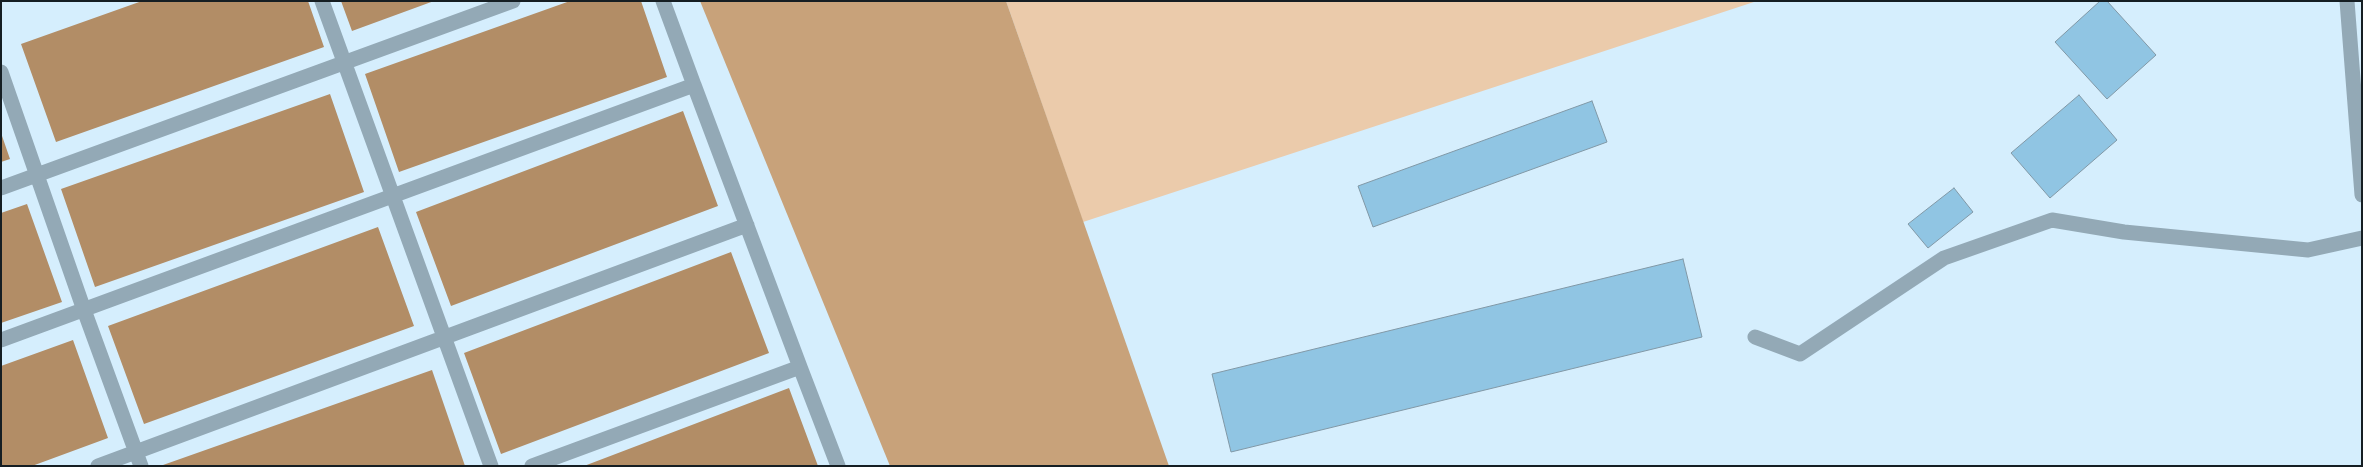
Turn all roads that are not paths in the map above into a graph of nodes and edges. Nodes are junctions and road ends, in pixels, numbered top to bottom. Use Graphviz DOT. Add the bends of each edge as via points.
graph roads {
  1 [pos="322,1"];
  2 [pos="513,1"];
  3 [pos="663,1"];
  4 [pos="2347,1"];
  5 [pos="344,63"];
  6 [pos="1,72"];
  7 [pos="694,86"];
  8 [pos="37,175"];
  9 [pos="1,188"];
  10 [pos="2362,196"];
  11 [pos="392,197"];
  12 [pos="747,225"];
  13 [pos="2362,238"];
  14 [pos="84,310"];
  15 [pos="445,337"];
  16 [pos="1755,337"];
  17 [pos="1,340"];
  18 [pos="800,367"];
  19 [pos="138,459"];
  20 [pos="98,466"];
  21 [pos="491,466"];
  22 [pos="532,466"];
  23 [pos="838,466"];
  1 -- 5 [label="street"];
  2 -- 5 [label="street"];
  3 -- 7 [label="street"];
  4 -- 10 [label="street"];
  5 -- 8 [label="street"];
  5 -- 11 [label="street"];
  6 -- 8 [label="street"];
  7 -- 11 [label="street"];
  7 -- 12 [label="street"];
  8 -- 9 [label="street"];
  8 -- 14 [label="street"];
  11 -- 14 [label="street"];
  11 -- 15 [label="street"];
  12 -- 15 [label="street"];
  12 -- 18 [label="street"];
  13 -- 16 [label="street" via="2308,250 2124,232 2052,220 1944,258 1800,354"];
  14 -- 17 [label="street"];
  14 -- 19 [label="street"];
  15 -- 19 [label="street"];
  15 -- 21 [label="street"];
  18 -- 22 [label="street"];
  18 -- 23 [label="street"];
  19 -- 20 [label="street"];
}
